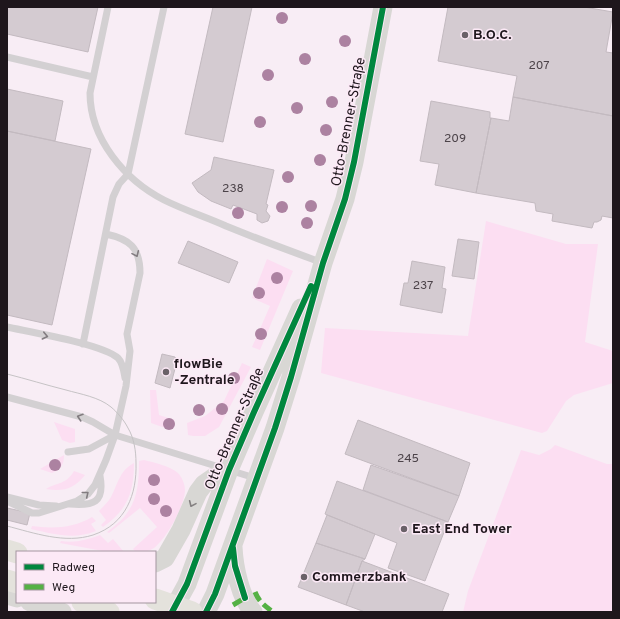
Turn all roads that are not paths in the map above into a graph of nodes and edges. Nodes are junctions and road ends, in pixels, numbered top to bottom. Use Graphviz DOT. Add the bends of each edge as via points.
graph roads {
  1 [pos="108,7"];
  2 [pos="164,7"];
  3 [pos="383,7"];
  4 [pos="7,57"];
  5 [pos="93,77"];
  6 [pos="128,174"];
  7 [pos="106,234"];
  8 [pos="323,263"];
  9 [pos="7,327"];
  10 [pos="82,344"];
  11 [pos="126,386"];
  12 [pos="7,397"];
  13 [pos="115,435"];
  14 [pos="68,452"];
  15 [pos="229,470"];
  16 [pos="100,476"];
  17 [pos="257,479"];
  18 [pos="7,497"];
  19 [pos="7,501"];
  20 [pos="66,504"];
  21 [pos="233,542"];
  22 [pos="156,562"];
  23 [pos="156,599"];
  24 [pos="33,603"];
  25 [pos="85,603"];
  26 [pos="179,610"];
  27 [pos="62,612"];
  28 [pos="109,612"];
  29 [pos="206,612"];
  30 [pos="253,612"];
  1 -- 5 [label="lane"];
  2 -- 6 [label="lane"];
  3 -- 8 [label="street, Otto-Brenner-Straße" via="349,187"];
  4 -- 5 [label="lane"];
  5 -- 6 [label="lane" via="90,104 94,120 111,156"];
  6 -- 7 [label="lane" via="114,195"];
  6 -- 8 [label="lane" via="164,200"];
  7 -- 10 [label="lane"];
  7 -- 11 [label="lane, one-way" via="130,243 140,265 127,334 130,351"];
  8 -- 15 [label="street, Otto-Brenner-Straße"];
  8 -- 17 [label="street, Otto-Brenner-Straße" via="292,377"];
  9 -- 10 [label="lane, one-way"];
  10 -- 11 [label="lane" via="118,358 124,369"];
  11 -- 13 [label="lane"];
  13 -- 12 [label="lane, one-way" via="82,417"];
  13 -- 14 [label="lane" via="89,449"];
  13 -- 15 [label="lane"];
  13 -- 16 [label="lane"];
  15 -- 17 [label="lane"];
  15 -- 22 [label="street, one-way" via="204,484 165,558"];
  15 -- 26 [label="street, Otto-Brenner-Straße"];
  20 -- 16 [label="lane, one-way" via="88,494"];
  16 -- 20 [label="lane" via="100,497 93,503"];
  17 -- 21 [label="street, Otto-Brenner-Straße"];
  18 -- 20 [label="lane" via="39,505"];
  19 -- 20 [label="lane" via="32,513 48,511"];
  21 -- 29 [label="street, Otto-Brenner-Straße"];
  21 -- 30 [label="street" via="238,578 244,598"];
  23 -- 26 [label="main road"];
  24 -- 27 [label="street"];
  25 -- 28 [label="main road"];
}
